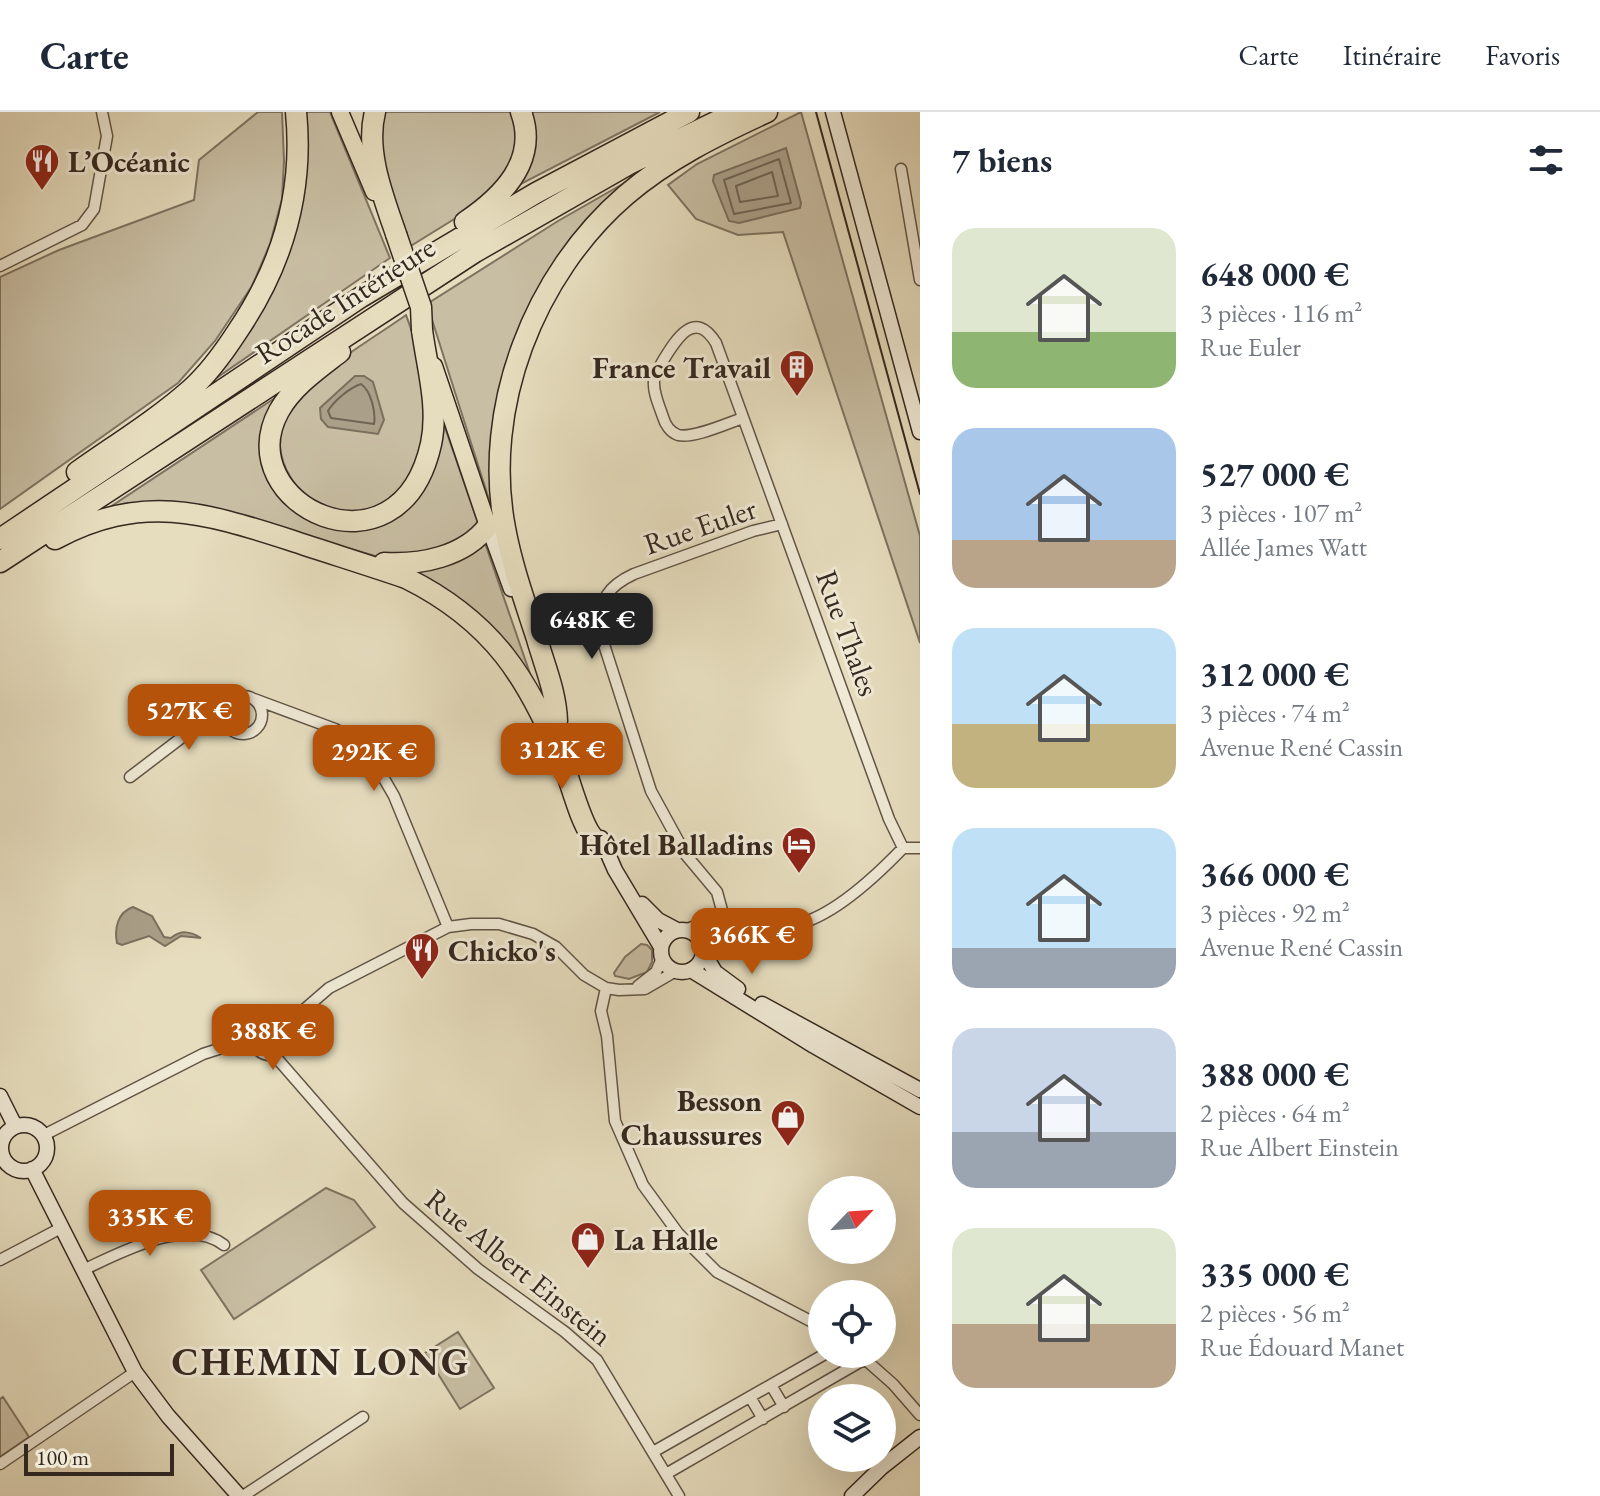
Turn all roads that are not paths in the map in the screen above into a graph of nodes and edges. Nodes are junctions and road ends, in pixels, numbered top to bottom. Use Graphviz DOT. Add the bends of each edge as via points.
graph roads {
  1 [pos="102,112"];
  2 [pos="296,112"];
  3 [pos="340,112"];
  4 [pos="352,112"];
  5 [pos="375,112"];
  6 [pos="521,112"];
  7 [pos="689,112"];
  8 [pos="736,112"];
  9 [pos="767,112"];
  10 [pos="833,112"];
  11 [pos="901,169"];
  12 [pos="369,177"];
  13 [pos="393,236"];
  14 [pos="475,252"];
  15 [pos="0,266"];
  16 [pos="920,280"];
  17 [pos="361,297"];
  18 [pos="422,330"];
  19 [pos="743,418"];
  20 [pos="920,432"];
  21 [pos="230,520"];
  22 [pos="782,524"];
  23 [pos="488,526"];
  24 [pos="1,539"];
  25 [pos="27,544"];
  26 [pos="0,562"];
  27 [pos="254,699"];
  28 [pos="231,700"];
  29 [pos="557,721"];
  30 [pos="130,777"];
  31 [pos="604,847"];
  32 [pos="903,848"];
  33 [pos="920,848"];
  34 [pos="620,880"];
  35 [pos="723,914"];
  36 [pos="768,925"];
  37 [pos="448,927"];
  38 [pos="681,930"];
  39 [pos="703,948"];
  40 [pos="661,952"];
  41 [pos="683,971"];
  42 [pos="606,988"];
  43 [pos="625,990"];
  44 [pos="284,1027"];
  45 [pos="253,1042"];
  46 [pos="274,1055"];
  47 [pos="920,1090"];
  48 [pos="0,1096"];
  49 [pos="920,1107"];
  50 [pos="15,1126"];
  51 [pos="44,1135"];
  52 [pos="1,1150"];
  53 [pos="32,1169"];
  54 [pos="61,1228"];
  55 [pos="224,1245"];
  56 [pos="0,1260"];
  57 [pos="83,1270"];
  58 [pos="808,1320"];
  59 [pos="808,1364"];
  60 [pos="844,1368"];
  61 [pos="875,1368"];
  62 [pos="135,1372"];
  63 [pos="771,1385"];
  64 [pos="750,1397"];
  65 [pos="784,1407"];
  66 [pos="920,1415"];
  67 [pos="363,1417"];
  68 [pos="763,1419"];
  69 [pos="920,1424"];
  70 [pos="920,1437"];
  71 [pos="896,1444"];
  72 [pos="653,1452"];
  73 [pos="0,1464"];
  74 [pos="865,1472"];
  75 [pos="666,1474"];
  76 [pos="241,1496"];
  77 [pos="679,1496"];
  78 [pos="842,1496"];
  79 [pos="852,1496"];
  1 -- 15 [label="street" via="107,136 90,218"];
  2 -- 24 [label="highway" via="298,170 288,226 268,283 225,351 174,403 20,512"];
  3 -- 12 [label="main road"];
  4 -- 12 [label="main road"];
  5 -- 13 [label="highway" via="374,150"];
  6 -- 17 [label="highway" via="525,151 506,189"];
  7 -- 17 [label="highway" via="536,193"];
  8 -- 14 [label="highway, Rocade Intérieure" via="629,164"];
  9 -- 29 [label="highway" via="666,164 599,221 549,290 518,361 503,421 504,524 556,699"];
  10 -- 20 [label="main road"];
  11 -- 16 [label="street"];
  12 -- 13 [label="main road"];
  13 -- 18 [label="highway, bridge" via="421,307"];
  14 -- 18 [label="highway" via="345,347 300,384 278,412 272,429 273,462 284,485 305,508 338,521 367,520 394,507 417,482 432,442 434,416"];
  14 -- 25 [label="highway, Rocade Intérieure"];
  17 -- 24 [label="highway"];
  18 -- 23 [label="main road"];
  19 -- 19 [label="street, Rue Thales" via="714,338 696,327 686,329 655,375 666,426 677,435 691,435"];
  19 -- 22 [label="street, Rue Thales"];
  21 -- 23 [label="highway" via="382,563 407,564 451,553"];
  21 -- 25 [label="highway" via="186,512 129,514"];
  21 -- 31 [label="highway" via="406,578 471,620 520,674 552,736 591,835"];
  22 -- 32 [label="street, Rue Thales"];
  22 -- 35 [label="street, Rue Euler" via="634,574 618,581 601,603 599,629 651,791 686,855 717,892"];
  23 -- 29 [label="main road"];
  25 -- 26 [label="highway, Rocade Intérieure"];
  27 -- 28 [label="street"];
  27 -- 28 [label="street" via="262,710 261,723 246,735 234,733 225,723 224,710"];
  27 -- 37 [label="street" via="335,729 371,756 394,796"];
  28 -- 30 [label="street"];
  29 -- 31 [label="main road"];
  31 -- 34 [label="main road"];
  32 -- 33 [label="street"];
  32 -- 36 [label="street" via="867,885 817,917 797,925"];
  34 -- 38 [label="main road" via="653,916"];
  34 -- 40 [label="main road"];
  35 -- 36 [label="street" via="743,914"];
  35 -- 38 [label="street"];
  36 -- 39 [label="street" via="727,922 712,930"];
  37 -- 42 [label="street" via="486,923 516,928 556,947"];
  37 -- 44 [label="street" via="329,988"];
  38 -- 39 [label="main road" via="696,935"];
  38 -- 40 [label="main road" via="666,936"];
  39 -- 41 [label="main road" via="699,962"];
  39 -- 47 [label="main road" via="715,972 731,985"];
  40 -- 41 [label="main road" via="665,964"];
  40 -- 43 [label="street" via="656,972"];
  41 -- 43 [label="street" via="645,989"];
  41 -- 49 [label="main road"];
  42 -- 43 [label="street"];
  42 -- 58 [label="street" via="601,1011 615,1121 635,1172 685,1241 717,1272"];
  44 -- 45 [label="street" via="262,1022 254,1030"];
  44 -- 46 [label="street" via="285,1046"];
  45 -- 46 [label="street" via="259,1051"];
  45 -- 51 [label="street" via="203,1054"];
  46 -- 72 [label="street, Rue Albert Einstein" via="403,1203 478,1269 597,1360"];
  48 -- 50 [label="main road"];
  50 -- 51 [label="main road" via="28,1125"];
  50 -- 52 [label="main road" via="4,1136"];
  51 -- 53 [label="main road" via="46,1155"];
  52 -- 53 [label="main road" via="12,1167"];
  53 -- 54 [label="main road"];
  54 -- 56 [label="street"];
  54 -- 57 [label="main road"];
  55 -- 57 [label="street" via="202,1236 147,1241"];
  57 -- 62 [label="main road"];
  59 -- 63 [label="street"];
  60 -- 65 [label="street"];
  61 -- 66 [label="street"];
  62 -- 73 [label="street"];
  62 -- 76 [label="main road"];
  63 -- 64 [label="street"];
  63 -- 65 [label="street"];
  64 -- 68 [label="street"];
  64 -- 72 [label="street"];
  65 -- 68 [label="street"];
  67 -- 76 [label="street"];
  68 -- 75 [label="street"];
  69 -- 71 [label="main road"];
  70 -- 79 [label="main road"];
  72 -- 75 [label="street, Rue Albert Einstein"];
  74 -- 78 [label="main road"];
  75 -- 77 [label="street, Rue Albert Einstein"];
}
